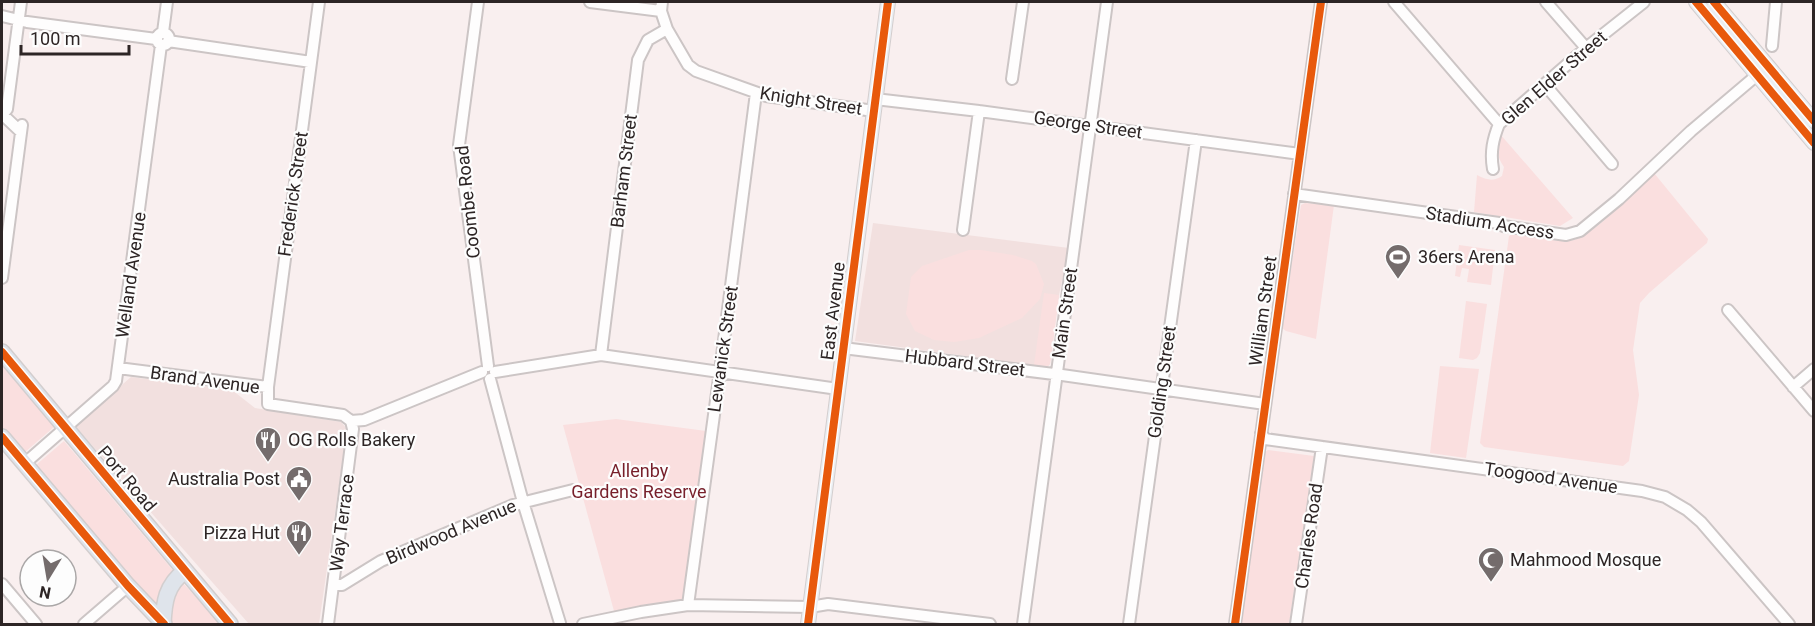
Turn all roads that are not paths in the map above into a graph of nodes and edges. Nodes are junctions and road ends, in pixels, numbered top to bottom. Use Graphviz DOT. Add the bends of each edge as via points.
graph roads {
  1 [pos="21,2"];
  2 [pos="167,2"];
  3 [pos="319,2"];
  4 [pos="478,2"];
  5 [pos="590,2"];
  6 [pos="888,2"];
  7 [pos="1023,2"];
  8 [pos="1107,2"];
  9 [pos="1321,2"];
  10 [pos="1394,2"];
  11 [pos="1546,2"];
  12 [pos="1644,2"];
  13 [pos="1696,2"];
  14 [pos="1714,2"];
  15 [pos="1776,2"];
  16 [pos="661,6"];
  17 [pos="2,16"];
  18 [pos="19,21"];
  19 [pos="667,29"];
  20 [pos="162,39"];
  21 [pos="1772,46"];
  22 [pos="1586,48"];
  23 [pos="311,62"];
  24 [pos="1762,70"];
  25 [pos="1012,79"];
  26 [pos="1546,86"];
  27 [pos="756,93"];
  28 [pos="874,105"];
  29 [pos="980,111"];
  30 [pos="2,115"];
  31 [pos="1814,121"];
  32 [pos="1499,124"];
  33 [pos="1091,126"];
  34 [pos="1196,140"];
  35 [pos="1812,140"];
  36 [pos="1300,154"];
  37 [pos="1612,164"];
  38 [pos="1493,169"];
  39 [pos="1294,194"];
  40 [pos="963,230"];
  41 [pos="2,278"];
  42 [pos="1728,310"];
  43 [pos="843,348"];
  44 [pos="2,352"];
  45 [pos="602,355"];
  46 [pos="118,368"];
  47 [pos="1814,369"];
  48 [pos="720,371"];
  49 [pos="489,372"];
  50 [pos="1057,375"];
  51 [pos="268,387"];
  52 [pos="1793,387"];
  53 [pos="838,388"];
  54 [pos="1161,389"];
  55 [pos="1265,404"];
  56 [pos="1814,411"];
  57 [pos="351,421"];
  58 [pos="65,427"];
  59 [pos="1261,433"];
  60 [pos="2,437"];
  61 [pos="1322,447"];
  62 [pos="24,464"];
  63 [pos="573,490"];
  64 [pos="523,502"];
  65 [pos="185,571"];
  66 [pos="2,584"];
  67 [pos="334,585"];
  68 [pos="128,586"];
  69 [pos="687,605"];
  70 [pos="810,607"];
  71 [pos="36,624"];
  72 [pos="84,624"];
  73 [pos="163,624"];
  74 [pos="230,624"];
  75 [pos="328,624"];
  76 [pos="561,624"];
  77 [pos="583,624"];
  78 [pos="808,624"];
  79 [pos="990,624"];
  80 [pos="1023,624"];
  81 [pos="1130,624"];
  82 [pos="1235,624"];
  83 [pos="1296,624"];
  84 [pos="1789,624"];
  1 -- 18 [label="street"];
  2 -- 20 [label="street, Welland Avenue"];
  3 -- 23 [label="street, Frederick Street"];
  4 -- 49 [label="street, Coombe Road" via="459,145"];
  5 -- 16 [label="street"];
  6 -- 28 [label="main road, East Avenue"];
  7 -- 25 [label="street"];
  8 -- 33 [label="street, Main Street"];
  9 -- 36 [label="street, William Street"];
  10 -- 32 [label="street"];
  11 -- 22 [label="street"];
  12 -- 22 [label="street, Glen Elder Street"];
  13 -- 24 [label="main road"];
  14 -- 24 [label="main road"];
  15 -- 21 [label="street"];
  16 -- 19 [label="street"];
  17 -- 18 [label="street"];
  18 -- 20 [label="street"];
  18 -- 30 [label="street" via="7,109"];
  19 -- 27 [label="street, Knight Street" via="688,65 696,71"];
  19 -- 45 [label="street, Barham Street" via="648,40 638,60"];
  20 -- 23 [label="street"];
  20 -- 46 [label="street, Welland Avenue"];
  22 -- 26 [label="street, Glen Elder Street"];
  23 -- 51 [label="street, Frederick Street"];
  24 -- 31 [label="main road"];
  24 -- 35 [label="main road"];
  24 -- 39 [label="street, Stadium Access" via="1619,199 1574,234"];
  26 -- 32 [label="street, Glen Elder Street"];
  26 -- 37 [label="street"];
  27 -- 28 [label="street, Knight Street"];
  27 -- 48 [label="street, Lewanick Street"];
  28 -- 29 [label="street, George Street"];
  28 -- 43 [label="main road, East Avenue"];
  29 -- 33 [label="street, George Street"];
  29 -- 40 [label="street"];
  30 -- 41 [label="street" via="22,129"];
  32 -- 38 [label="street, Glen Elder Street" via="1492,147"];
  33 -- 34 [label="street, George Street"];
  33 -- 50 [label="street, Main Street"];
  34 -- 36 [label="street, George Street"];
  34 -- 54 [label="street, Golding Street"];
  36 -- 39 [label="street, William Street"];
  39 -- 55 [label="street, William Street"];
  42 -- 52 [label="street"];
  43 -- 50 [label="street, Hubbard Street"];
  43 -- 53 [label="main road, East Avenue"];
  44 -- 58 [label="highway, Port Road"];
  45 -- 48 [label="street"];
  45 -- 49 [label="street"];
  46 -- 51 [label="street, Brand Avenue"];
  46 -- 58 [label="street, Welland Avenue" via="113,386"];
  47 -- 52 [label="street"];
  48 -- 53 [label="street"];
  48 -- 69 [label="street, Lewanick Street"];
  49 -- 57 [label="street" via="364,420"];
  49 -- 64 [label="street, Coombe Road"];
  50 -- 54 [label="street, Hubbard Street"];
  50 -- 80 [label="street, Main Street"];
  51 -- 57 [label="street, Brand Avenue" via="268,404 343,415"];
  52 -- 56 [label="street"];
  53 -- 70 [label="main road, East Avenue"];
  54 -- 55 [label="street, Hubbard Street"];
  54 -- 81 [label="street, Golding Street"];
  55 -- 59 [label="street, William Street"];
  57 -- 67 [label="street, Way Terrace"];
  58 -- 62 [label="street, Welland Avenue"];
  58 -- 65 [label="highway, Port Road"];
  59 -- 61 [label="street, Toogood Avenue" via="1265,439"];
  59 -- 82 [label="street, William Street"];
  60 -- 62 [label="highway"];
  61 -- 83 [label="street, Charles Road"];
  61 -- 84 [label="street, Toogood Avenue" via="1665,497 1701,522"];
  62 -- 68 [label="highway"];
  63 -- 64 [label="street, Birdwood Avenue"];
  64 -- 67 [label="street, Birdwood Avenue" via="381,561 342,585"];
  64 -- 76 [label="street, Coombe Road"];
  65 -- 73 [label="highway" via="175,578 166,594"];
  65 -- 74 [label="highway, Port Road"];
  66 -- 71 [label="street"];
  67 -- 75 [label="street, Way Terrace"];
  68 -- 72 [label="street"];
  68 -- 73 [label="highway"];
  69 -- 70 [label="street"];
  69 -- 77 [label="street"];
  70 -- 78 [label="main road, East Avenue"];
  70 -- 79 [label="street" via="828,604"];
}
